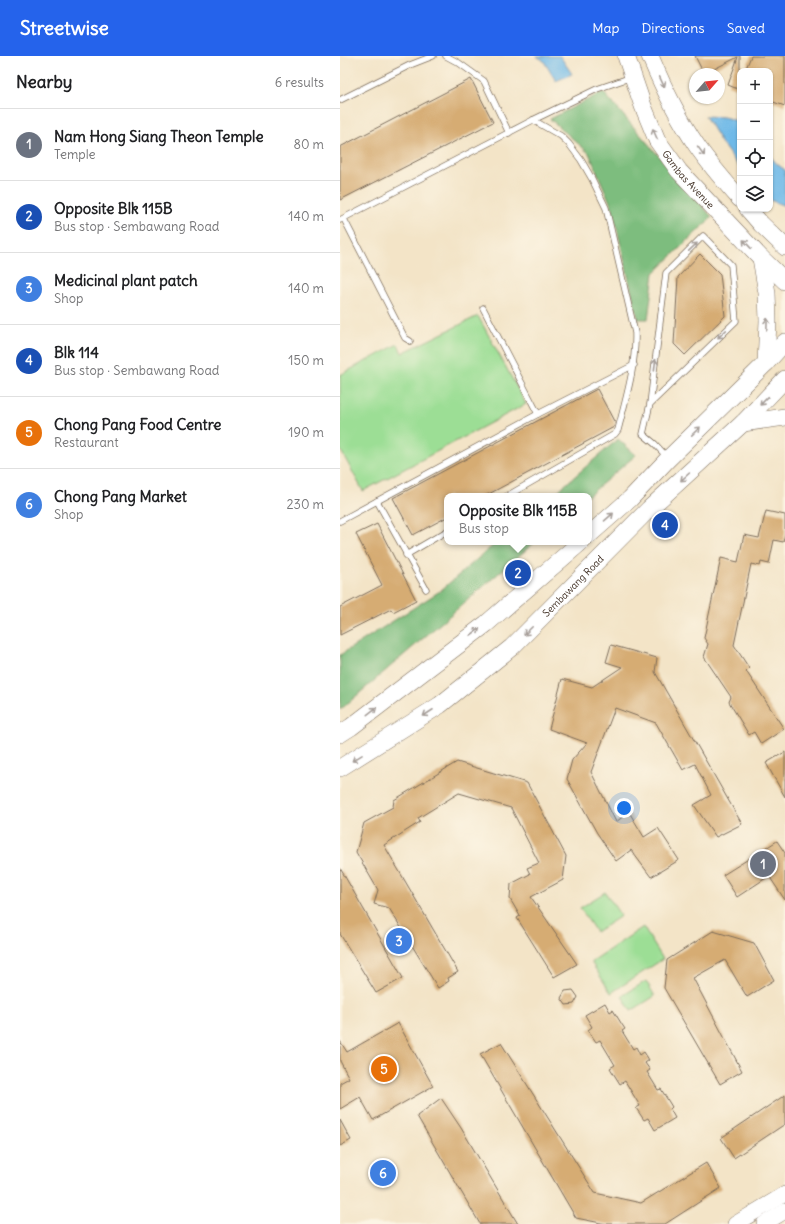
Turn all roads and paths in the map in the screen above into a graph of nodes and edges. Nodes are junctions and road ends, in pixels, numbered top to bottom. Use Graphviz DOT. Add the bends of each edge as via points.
graph roads {
  1 [pos="433,56"];
  2 [pos="446,56"];
  3 [pos="626,56"];
  4 [pos="650,56"];
  5 [pos="632,76"];
  6 [pos="340,100"];
  7 [pos="533,120"];
  8 [pos="509,133"];
  9 [pos="737,195"];
  10 [pos="751,212"];
  11 [pos="342,220"];
  12 [pos="784,246"];
  13 [pos="760,258"];
  14 [pos="785,281"];
  15 [pos="483,308"];
  16 [pos="410,341"];
  17 [pos="785,342"];
  18 [pos="766,363"];
  19 [pos="634,365"];
  20 [pos="785,379"];
  21 [pos="650,404"];
  22 [pos="538,414"];
  23 [pos="785,417"];
  24 [pos="743,423"];
  25 [pos="668,459"];
  26 [pos="512,493"];
  27 [pos="377,501"];
  28 [pos="340,521"];
  29 [pos="592,532"];
  30 [pos="444,533"];
  31 [pos="578,545"];
  32 [pos="406,555"];
  33 [pos="426,589"];
  34 [pos="340,734"];
  35 [pos="340,768"];
  36 [pos="785,1194"];
  37 [pos="785,1211"];
  38 [pos="735,1224"];
  39 [pos="764,1224"];
  1 -- 6 [label="lane"];
  2 -- 8 [label="lane" via="459,62 484,81"];
  3 -- 5 [label="main road, Gambas Avenue"];
  4 -- 9 [label="main road, one-way" via="687,130"];
  5 -- 7 [label="lane" via="597,89"];
  13 -- 5 [label="main road, Gambas Avenue, one-way" via="679,171 658,140"];
  7 -- 8 [label="lane"];
  7 -- 19 [label="lane" via="561,136 569,144 592,179 606,208 635,333"];
  8 -- 11 [label="lane"];
  10 -- 12 [label="main road"];
  11 -- 16 [label="lane" via="406,338"];
  13 -- 14 [label="main road, Gambas Avenue"];
  18 -- 13 [label="main road, one-way" via="768,293"];
  15 -- 22 [label="lane"];
  17 -- 18 [label="main road"];
  25 -- 18 [label="main road, one-way"];
  19 -- 22 [label="lane"];
  19 -- 26 [label="lane" via="615,434"];
  20 -- 24 [label="main road, Sembawang Road, one-way"];
  21 -- 21 [label="lane, one-way" via="666,273 703,236 731,265 736,321"];
  21 -- 25 [label="lane" via="643,434"];
  22 -- 27 [label="lane"];
  23 -- 24 [label="main road"];
  24 -- 35 [label="main road, Sembawang Road, one-way" via="649,509 512,647 440,705"];
  29 -- 25 [label="main road, one-way" via="630,499"];
  27 -- 28 [label="lane"];
  27 -- 32 [label="lane"];
  30 -- 32 [label="lane"];
  34 -- 31 [label="main road, one-way" via="486,624"];
  32 -- 33 [label="lane"];
  36 -- 38 [label="main road"];
  37 -- 39 [label="main road"];
}
